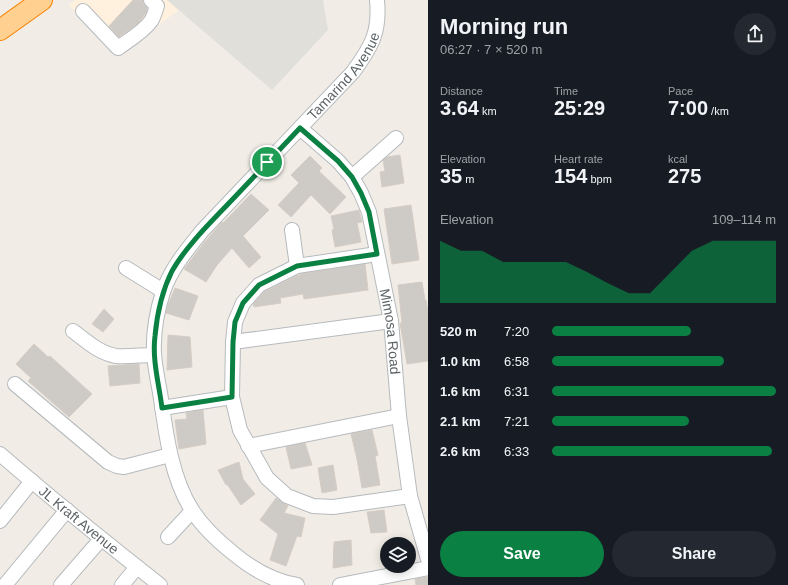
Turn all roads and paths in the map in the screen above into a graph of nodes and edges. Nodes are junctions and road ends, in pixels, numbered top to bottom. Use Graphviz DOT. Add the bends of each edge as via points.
graph roads {
  1 [pos="42,0"];
  2 [pos="151,0"];
  3 [pos="377,0"];
  4 [pos="83,11"];
  5 [pos="0,30"];
  6 [pos="300,128"];
  7 [pos="396,138"];
  8 [pos="352,177"];
  9 [pos="292,230"];
  10 [pos="377,254"];
  11 [pos="297,266"];
  12 [pos="126,268"];
  13 [pos="164,291"];
  14 [pos="391,321"];
  15 [pos="73,330"];
  16 [pos="233,342"];
  17 [pos="154,355"];
  18 [pos="15,384"];
  19 [pos="232,397"];
  20 [pos="162,408"];
  21 [pos="399,416"];
  22 [pos="248,446"];
  23 [pos="0,454"];
  24 [pos="170,455"];
  25 [pos="32,481"];
  26 [pos="410,496"];
  27 [pos="67,510"];
  28 [pos="192,510"];
  29 [pos="0,522"];
  30 [pos="168,537"];
  31 [pos="101,539"];
  32 [pos="428,559"];
  33 [pos="137,567"];
  34 [pos="428,568"];
  35 [pos="272,582"];
  36 [pos="5,585"];
  37 [pos="61,585"];
  38 [pos="122,585"];
  39 [pos="160,585"];
  40 [pos="298,585"];
  41 [pos="340,585"];
  1 -- 5 [label="highway"];
  2 -- 4 [label="street" via="157,6 151,21 118,48"];
  3 -- 6 [label="street, Tamarind Avenue" via="377,24 366,53 353,72"];
  6 -- 8 [label="street, Mimosa Road" via="338,161"];
  6 -- 13 [label="street, Tamarind Avenue" via="202,231 172,272"];
  7 -- 8 [label="street"];
  8 -- 10 [label="street, Mimosa Road" via="369,212"];
  9 -- 11 [label="street"];
  10 -- 11 [label="street"];
  10 -- 14 [label="street, Mimosa Road"];
  11 -- 16 [label="street" via="259,285 243,303 235,322"];
  12 -- 13 [label="street"];
  13 -- 17 [label="street, Tamarind Avenue" via="158,310"];
  14 -- 16 [label="street"];
  14 -- 21 [label="street, Mimosa Road"];
  15 -- 17 [label="street" via="105,353 116,356"];
  16 -- 19 [label="street"];
  17 -- 20 [label="street, Tamarind Avenue"];
  18 -- 24 [label="street" via="108,462 124,467"];
  19 -- 20 [label="street"];
  19 -- 22 [label="street" via="240,430"];
  20 -- 24 [label="street, Tamarind Avenue"];
  21 -- 22 [label="street"];
  21 -- 26 [label="street, Mimosa Road"];
  22 -- 26 [label="street" via="267,478 286,496 313,506 333,506"];
  23 -- 25 [label="street, JL Kraft Avenue"];
  24 -- 28 [label="street, Tamarind Avenue" via="183,493"];
  25 -- 27 [label="street, JL Kraft Avenue"];
  25 -- 29 [label="street"];
  26 -- 32 [label="street, Mimosa Road"];
  27 -- 31 [label="street, JL Kraft Avenue"];
  27 -- 36 [label="street"];
  28 -- 30 [label="street"];
  28 -- 35 [label="street, Tamarind Avenue" via="220,542"];
  31 -- 33 [label="street, JL Kraft Avenue"];
  31 -- 37 [label="street"];
  33 -- 38 [label="street"];
  33 -- 39 [label="street, JL Kraft Avenue"];
  34 -- 41 [label="street"];
  35 -- 40 [label="street, Tamarind Avenue"];
}
